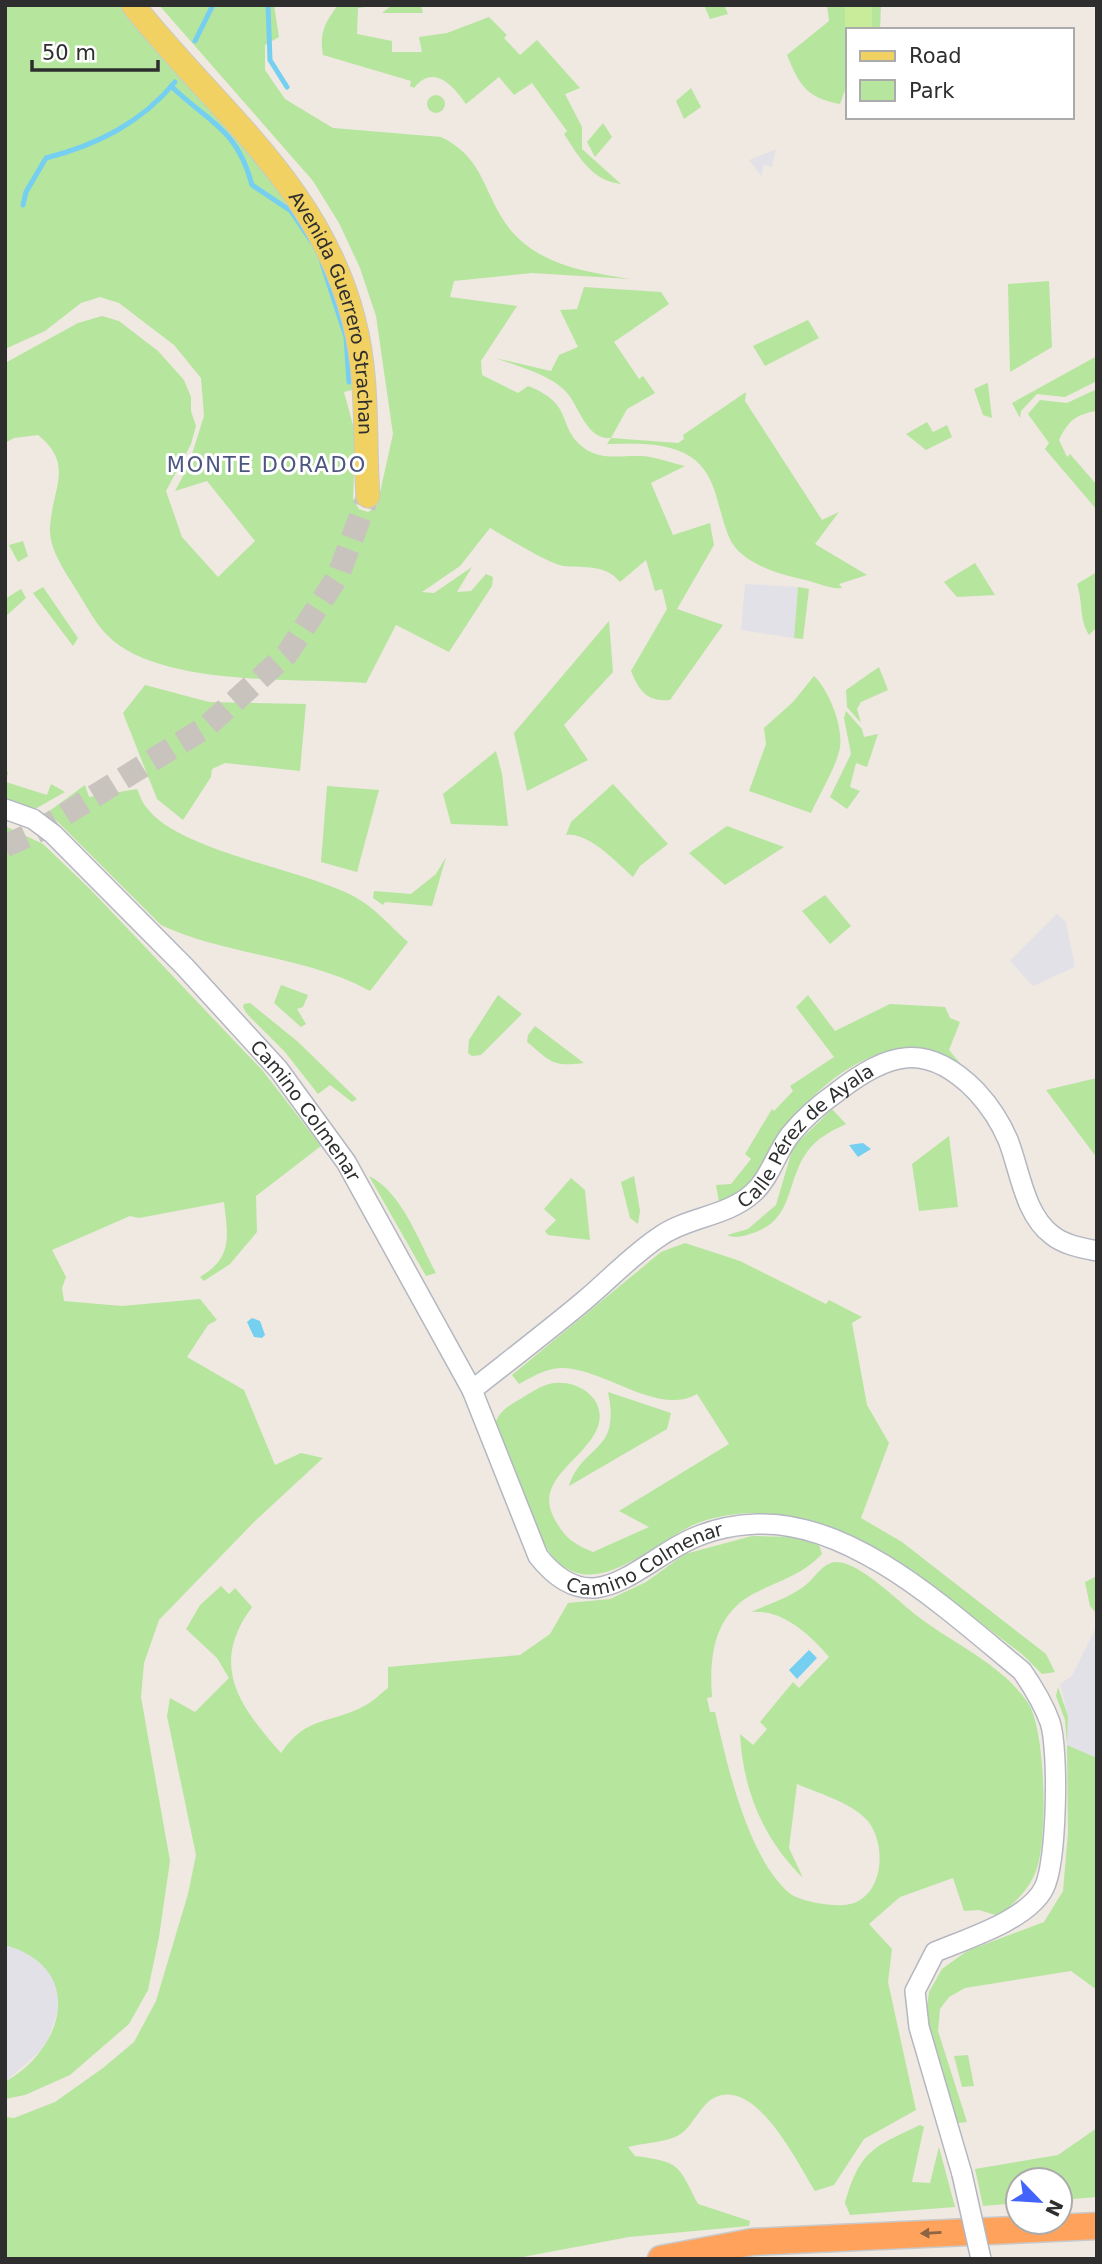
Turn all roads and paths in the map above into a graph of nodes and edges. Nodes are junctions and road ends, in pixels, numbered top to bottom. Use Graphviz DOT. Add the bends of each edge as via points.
graph roads {
  1 [pos="133,5"];
  2 [pos="149,5"];
  3 [pos="5,809"];
  4 [pos="1097,1251"];
  5 [pos="472,1390"];
  6 [pos="1097,2226"];
  7 [pos="661,2259"];
  8 [pos="981,2259"];
  1 -- 2 [label="main road, Avenida Guerrero Strachan" via="293,187 318,227 354,321 364,374 368,496 376,467 376,374 366,315 328,219 301,180"];
  3 -- 5 [label="main road, Camino Colmenar" via="33,819 53,834 279,1070 346,1162"];
  4 -- 5 [label="main road, Calle Pérez de Ayala" via="1051,1235 1027,1195 991,1107 969,1084 927,1060 882,1061 806,1118 753,1193 663,1234"];
  5 -- 8 [label="main road, Camino Colmenar, bridge" via="538,1556 552,1573 571,1584 612,1585 713,1529 758,1523 796,1527 844,1544 891,1569 1022,1671 1036,1690 1051,1724 1055,1761 1054,1838 1044,1888 1023,1910 998,1926 935,1952 915,1991 919,2027 962,2174"];
  6 -- 7 [label="highway, one-way" via="752,2242"];
}
